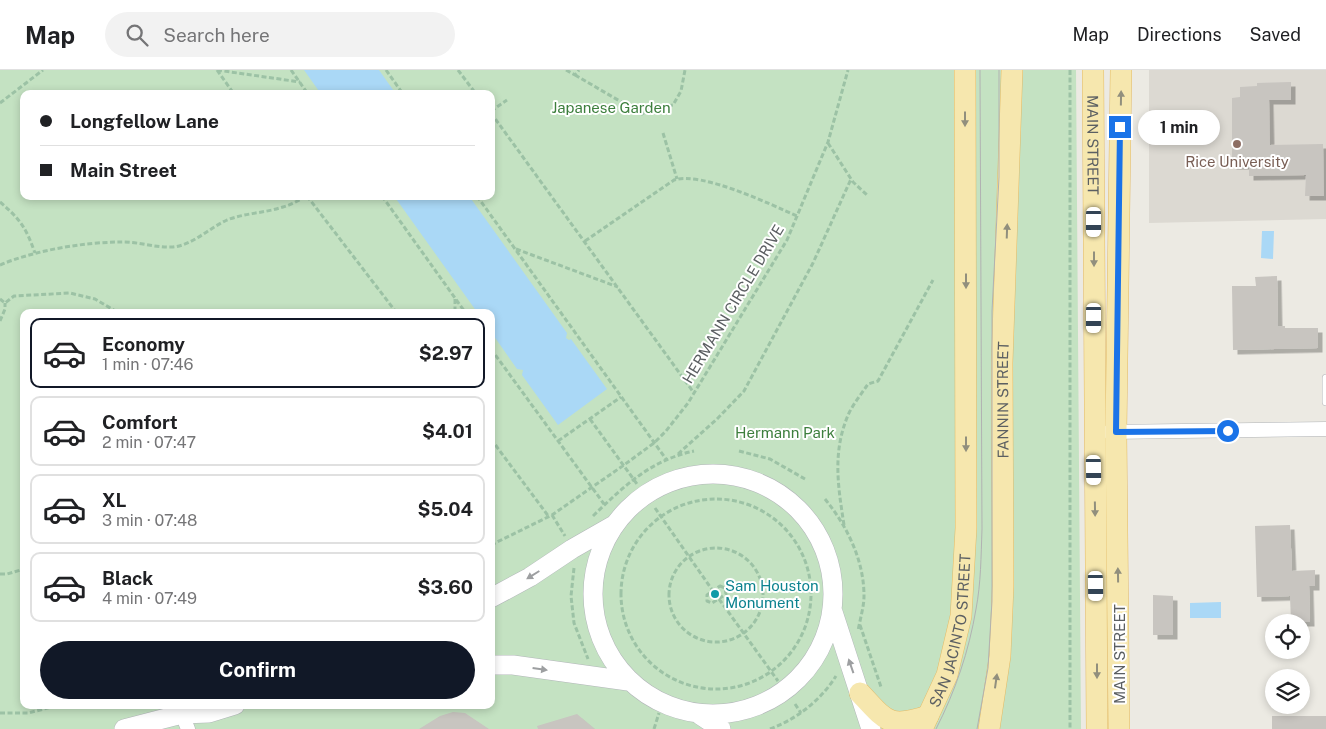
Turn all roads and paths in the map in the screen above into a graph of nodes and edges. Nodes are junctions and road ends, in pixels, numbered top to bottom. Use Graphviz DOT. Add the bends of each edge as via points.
graph roads {
  1 [pos="43,70"];
  2 [pos="291,70"];
  3 [pos="386,70"];
  4 [pos="458,70"];
  5 [pos="566,70"];
  6 [pos="579,70"];
  7 [pos="685,70"];
  8 [pos="848,70"];
  9 [pos="965,70"];
  10 [pos="1012,70"];
  11 [pos="1070,70"];
  12 [pos="1093,70"];
  13 [pos="1121,70"];
  14 [pos="575,75"];
  15 [pos="300,82"];
  16 [pos="231,90"];
  17 [pos="305,90"];
  18 [pos="400,90"];
  19 [pos="473,90"];
  20 [pos="507,100"];
  21 [pos="0,103"];
  22 [pos="495,109"];
  23 [pos="495,117"];
  24 [pos="663,133"];
  25 [pos="828,142"];
  26 [pos="677,179"];
  27 [pos="851,179"];
  28 [pos="867,195"];
  29 [pos="298,200"];
  30 [pos="310,200"];
  31 [pos="385,200"];
  32 [pos="480,200"];
  33 [pos="0,202"];
  34 [pos="797,216"];
  35 [pos="585,241"];
  36 [pos="515,249"];
  37 [pos="34,253"];
  38 [pos="0,265"];
  39 [pos="933,280"];
  40 [pos="619,287"];
  41 [pos="455,298"];
  42 [pos="0,299"];
  43 [pos="5,303"];
  44 [pos="112,309"];
  45 [pos="394,309"];
  46 [pos="455,309"];
  47 [pos="463,309"];
  48 [pos="0,321"];
  49 [pos="495,354"];
  50 [pos="1326,378"];
  51 [pos="694,393"];
  52 [pos="621,397"];
  53 [pos="1326,402"];
  54 [pos="590,419"];
  55 [pos="1326,429"];
  56 [pos="1094,432"];
  57 [pos="1116,432"];
  58 [pos="558,441"];
  59 [pos="654,443"];
  60 [pos="495,444"];
  61 [pos="694,451"];
  62 [pos="739,451"];
  63 [pos="678,454"];
  64 [pos="666,460"];
  65 [pos="624,465"];
  66 [pos="633,479"];
  67 [pos="805,479"];
  68 [pos="637,484"];
  69 [pos="593,488"];
  70 [pos="825,499"];
  71 [pos="604,504"];
  72 [pos="654,508"];
  73 [pos="550,516"];
  74 [pos="661,517"];
  75 [pos="591,518"];
  76 [pos="615,524"];
  77 [pos="844,525"];
  78 [pos="572,532"];
  79 [pos="495,543"];
  80 [pos="689,557"];
  81 [pos="575,560"];
  82 [pos="20,570"];
  83 [pos="0,574"];
  84 [pos="713,591"];
  85 [pos="495,596"];
  86 [pos="719,598"];
  87 [pos="833,612"];
  88 [pos="860,623"];
  89 [pos="743,632"];
  90 [pos="858,634"];
  91 [pos="589,663"];
  92 [pos="495,665"];
  93 [pos="772,672"];
  94 [pos="840,672"];
  95 [pos="628,681"];
  96 [pos="778,681"];
  97 [pos="883,691"];
  98 [pos="860,693"];
  99 [pos="795,704"];
  100 [pos="44,709"];
  101 [pos="222,709"];
  102 [pos="0,713"];
  103 [pos="659,713"];
  104 [pos="801,713"];
  105 [pos="700,714"];
  106 [pos="187,716"];
  107 [pos="925,722"];
  108 [pos="124,729"];
  109 [pos="654,729"];
  110 [pos="721,729"];
  111 [pos="770,729"];
  112 [pos="871,729"];
  113 [pos="989,729"];
  114 [pos="1070,729"];
  115 [pos="1097,729"];
  116 [pos="1119,729"];
  1 -- 21 [label="path"];
  2 -- 15 [label="path"];
  3 -- 18 [label="path"];
  4 -- 19 [label="path"];
  5 -- 14 [label="path"];
  6 -- 14 [label="path"];
  7 -- 14 [label="path" via="681,91 673,104 642,114"];
  8 -- 25 [label="path, HERMANN CIRCLE DRIVE"];
  9 -- 107 [label="main road, SAN JACINTO STREET, one-way" via="966,528 960,616 947,675"];
  113 -- 10 [label="main road, FANNIN STREET, one-way" via="1000,656 1003,586 1002,363"];
  11 -- 114 [label="path"];
  12 -- 56 [label="main road, MAIN STREET, one-way"];
  57 -- 13 [label="main road, MAIN STREET, one-way"];
  15 -- 16 [label="path" via="216,70"];
  15 -- 17 [label="path"];
  20 -- 22 [label="path"];
  23 -- 35 [label="path"];
  24 -- 26 [label="path"];
  25 -- 27 [label="path"];
  25 -- 34 [label="path, HERMANN CIRCLE DRIVE"];
  26 -- 34 [label="path" via="730,189"];
  26 -- 35 [label="path"];
  27 -- 28 [label="path"];
  27 -- 63 [label="path" via="813,263 744,391"];
  29 -- 37 [label="path" via="283,207 232,219 174,247 125,242"];
  30 -- 45 [label="path"];
  31 -- 41 [label="path"];
  32 -- 36 [label="path"];
  33 -- 37 [label="path" via="27,232"];
  34 -- 51 [label="path, HERMANN CIRCLE DRIVE" via="786,240"];
  35 -- 40 [label="path"];
  36 -- 40 [label="path"];
  36 -- 52 [label="path"];
  37 -- 38 [label="path"];
  39 -- 77 [label="path" via="878,382 868,384 849,412 838,451 837,468"];
  40 -- 51 [label="path"];
  41 -- 46 [label="path"];
  41 -- 47 [label="path"];
  42 -- 43 [label="path"];
  43 -- 44 [label="path" via="14,296 70,293 95,299"];
  43 -- 48 [label="path"];
  49 -- 58 [label="path"];
  50 -- 53 [label="lane"];
  51 -- 59 [label="path, HERMANN CIRCLE DRIVE"];
  52 -- 54 [label="path"];
  52 -- 59 [label="path"];
  54 -- 58 [label="path"];
  54 -- 65 [label="path"];
  55 -- 57 [label="street"];
  56 -- 57 [label="street"];
  56 -- 115 [label="main road, MAIN STREET, one-way"];
  116 -- 57 [label="main road, MAIN STREET, one-way"];
  58 -- 69 [label="path"];
  59 -- 64 [label="path"];
  59 -- 65 [label="path, HERMANN CIRCLE DRIVE"];
  60 -- 73 [label="path"];
  61 -- 63 [label="path"];
  62 -- 67 [label="path" via="770,459"];
  63 -- 64 [label="path"];
  64 -- 66 [label="path"];
  65 -- 66 [label="path"];
  65 -- 69 [label="path, HERMANN CIRCLE DRIVE"];
  66 -- 68 [label="path"];
  66 -- 71 [label="path"];
  69 -- 71 [label="path"];
  69 -- 73 [label="path, HERMANN CIRCLE DRIVE"];
  70 -- 77 [label="path"];
  71 -- 75 [label="path"];
  72 -- 74 [label="path"];
  73 -- 78 [label="path" via="566,537"];
  73 -- 79 [label="path, HERMANN CIRCLE DRIVE"];
  74 -- 80 [label="path"];
  74 -- 93 [label="path" via="635,545 622,579 623,616 638,649 665,675 699,688 736,687"];
  74 -- 93 [label="path" via="691,502 725,499 751,505 766,513 792,535 810,574 810,609 799,641"];
  76 -- 85 [label="street, one-way"];
  76 -- 87 [label="street" via="646,496 687,477 722,474 756,481 786,498 811,522 826,550 833,580"];
  76 -- 95 [label="street" via="605,541 594,577 594,615 606,650"];
  77 -- 88 [label="path" via="861,572 864,596"];
  80 -- 84 [label="path"];
  80 -- 89 [label="path" via="673,576 670,588 669,600 678,622 686,631 708,641 732,639"];
  80 -- 89 [label="path" via="699,551 724,548 746,558 755,568 763,591 762,603 759,615"];
  81 -- 91 [label="path" via="571,596 574,623"];
  82 -- 83 [label="path"];
  84 -- 86 [label="path" via="707,596 707,601 712,603"];
  84 -- 86 [label="path" via="720,586 725,588 726,594"];
  86 -- 89 [label="path"];
  98 -- 87 [label="street, one-way"];
  87 -- 105 [label="street" via="824,643 807,670 785,691 758,706 730,714"];
  88 -- 90 [label="path"];
  88 -- 97 [label="path"];
  89 -- 93 [label="path"];
  92 -- 95 [label="street, one-way"];
  93 -- 96 [label="path"];
  94 -- 104 [label="path" via="823,694"];
  95 -- 105 [label="street" via="661,704"];
  98 -- 107 [label="main road" via="886,720 894,723"];
  98 -- 112 [label="street"];
  99 -- 104 [label="path"];
  100 -- 102 [label="path" via="28,713"];
  101 -- 106 [label="street"];
  103 -- 109 [label="path"];
  104 -- 111 [label="path"];
  105 -- 110 [label="street"];
  106 -- 108 [label="street"];
}
